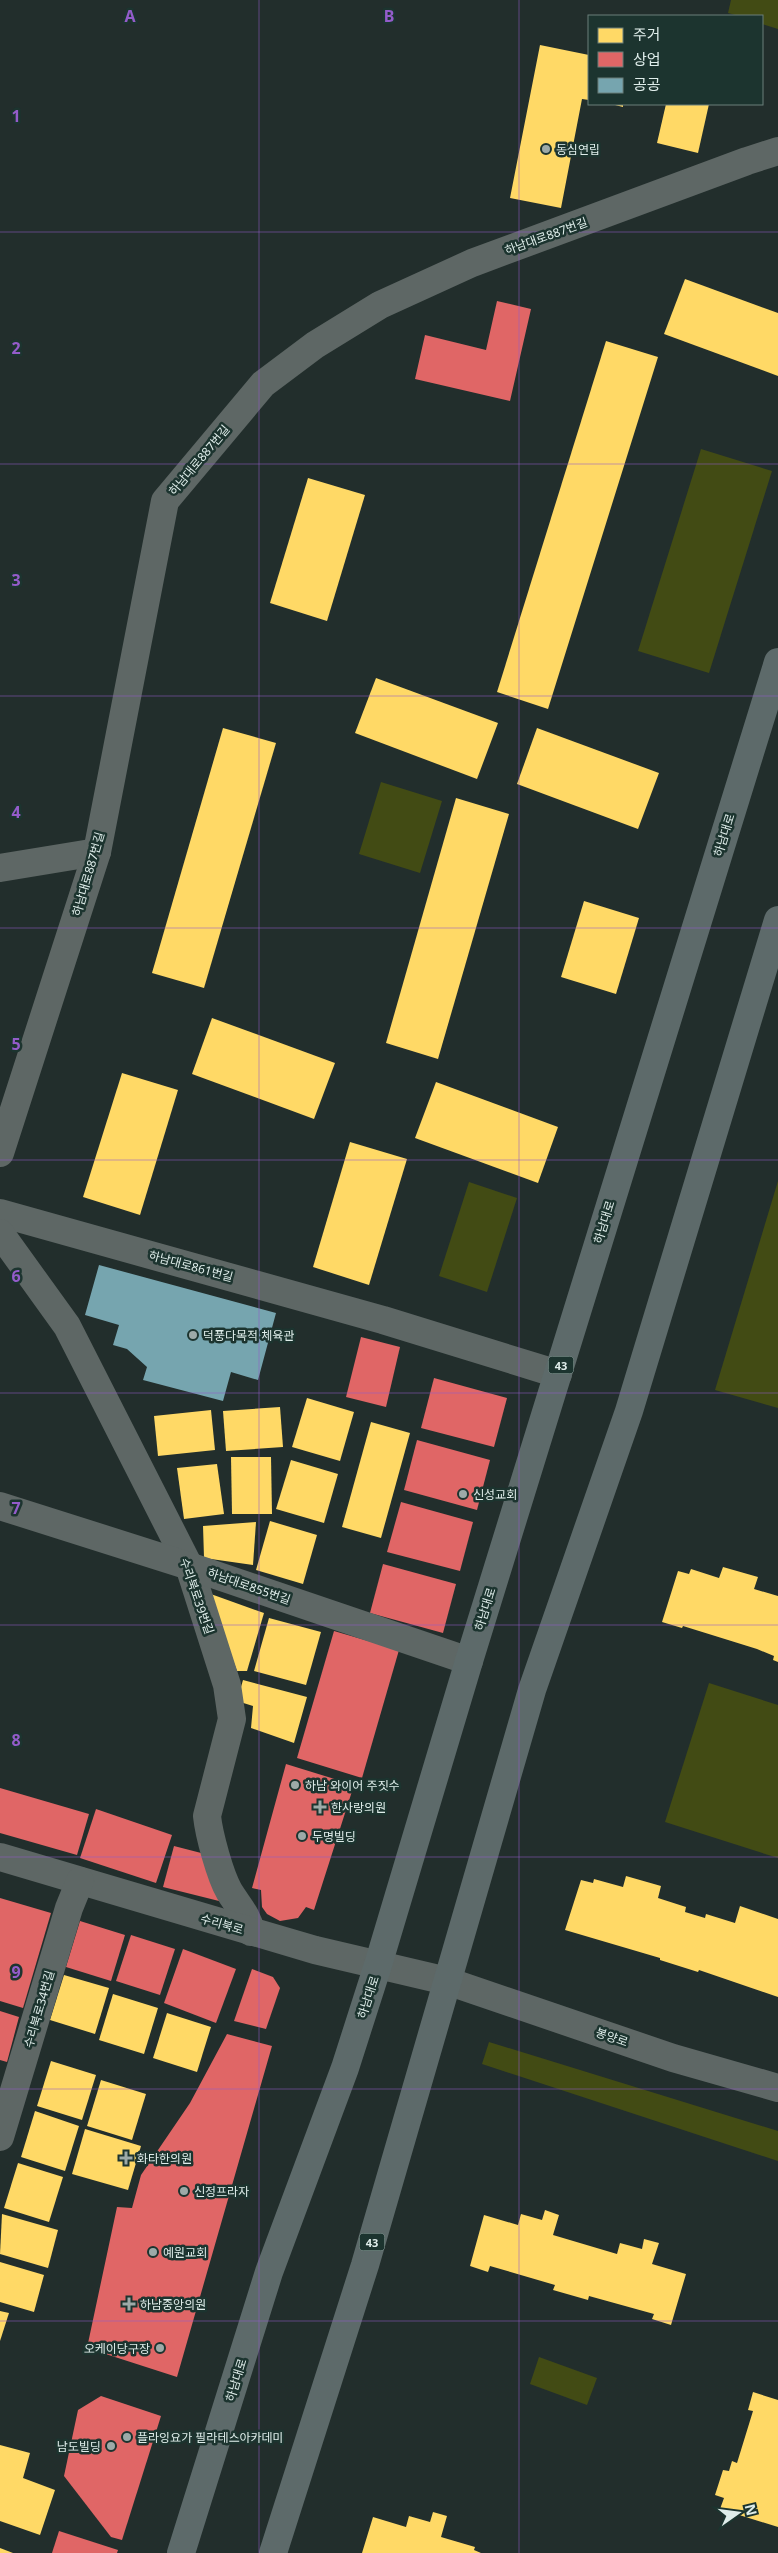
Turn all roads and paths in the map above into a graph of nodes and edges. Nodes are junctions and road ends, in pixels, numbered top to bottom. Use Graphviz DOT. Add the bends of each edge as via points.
graph roads {
  1 [pos="778,152"];
  2 [pos="778,662"];
  3 [pos="97,852"];
  4 [pos="0,868"];
  5 [pos="778,920"];
  6 [pos="0,1153"];
  7 [pos="0,1213"];
  8 [pos="0,1233"];
  9 [pos="558,1374"];
  10 [pos="0,1506"];
  11 [pos="189,1566"];
  12 [pos="469,1661"];
  13 [pos="0,1856"];
  14 [pos="80,1881"];
  15 [pos="251,1932"];
  16 [pos="378,1965"];
  17 [pos="447,1981"];
  18 [pos="778,2088"];
  19 [pos="0,2137"];
  20 [pos="182,2553"];
  21 [pos="273,2553"];
  1 -- 3 [label="street, 하남대로887번길" via="472,263 380,306 315,345 263,384 165,500"];
  2 -- 9 [label="main road, 하남대로 / 43"];
  3 -- 4 [label="street"];
  3 -- 6 [label="street, 하남대로887번길"];
  5 -- 17 [label="main road, 43" via="629,1411 532,1690"];
  7 -- 9 [label="street, 하남대로861번길" via="383,1320"];
  8 -- 11 [label="street, 수리북로39번길" via="67,1326"];
  9 -- 12 [label="main road, 하남대로 / 43"];
  10 -- 11 [label="street, 하남대로855번길"];
  11 -- 12 [label="street, 하남대로855번길"];
  11 -- 15 [label="street, 수리북로39번길" via="227,1685 232,1719 207,1816 208,1830 228,1890 249,1919"];
  12 -- 16 [label="main road, 하남대로 / 43"];
  13 -- 14 [label="street, 수리북로"];
  14 -- 15 [label="street, 수리북로"];
  14 -- 19 [label="street, 수리북로34번길"];
  15 -- 16 [label="street, 수리북로"];
  16 -- 17 [label="street, 수리북로"];
  16 -- 20 [label="main road, 하남대로 / 43" via="345,2068 269,2272"];
  17 -- 18 [label="street, 봉양로" via="673,2058"];
  17 -- 21 [label="main road, 43" via="362,2274"];
}
